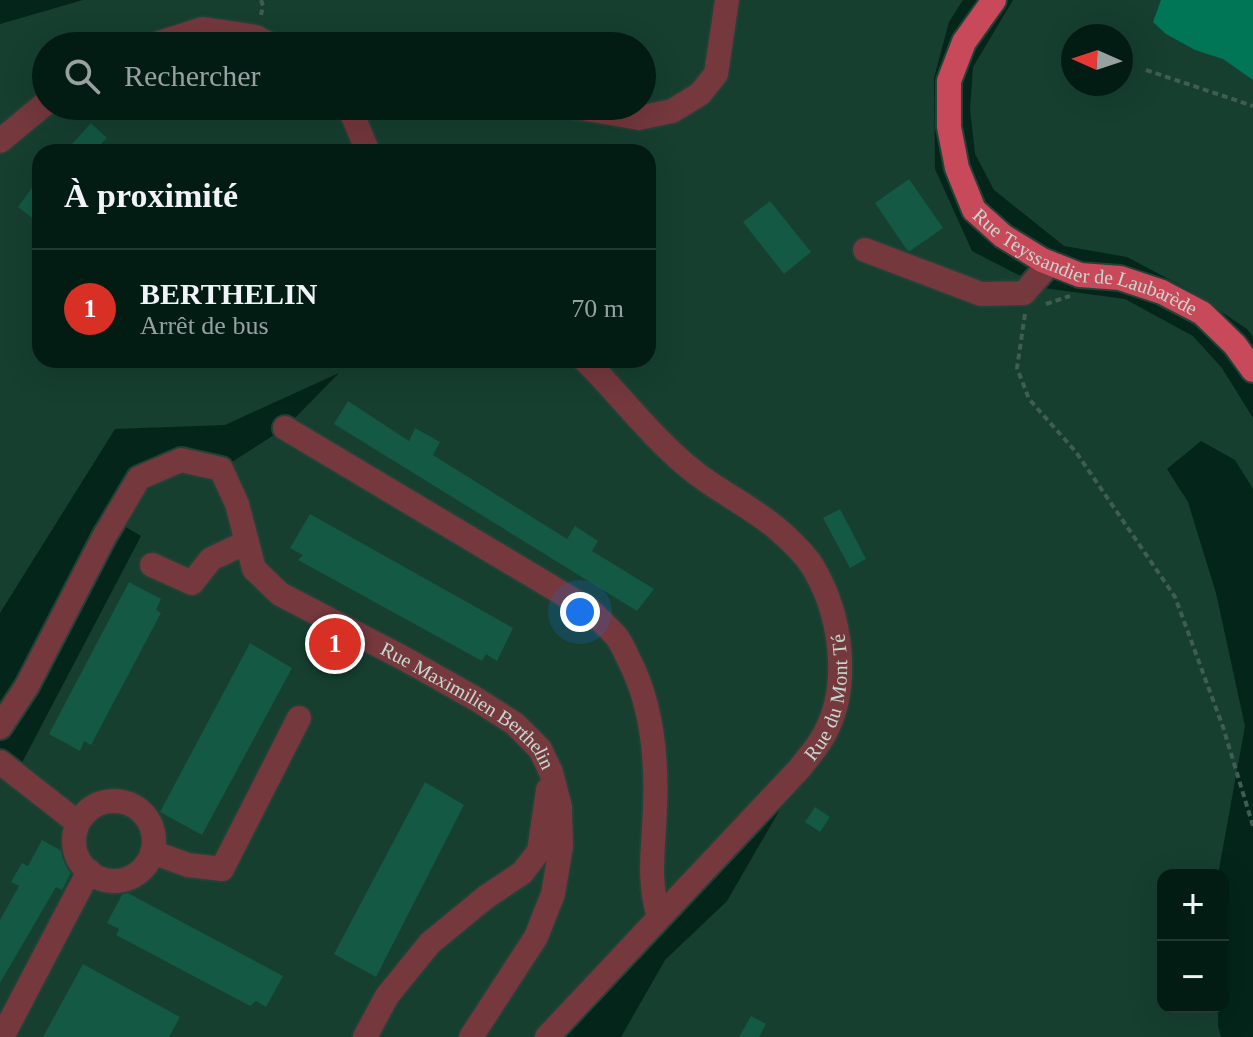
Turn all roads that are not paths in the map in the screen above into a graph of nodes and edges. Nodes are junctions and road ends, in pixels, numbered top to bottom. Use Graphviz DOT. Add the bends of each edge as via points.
graph roads {
  1 [pos="727,0"];
  2 [pos="994,0"];
  3 [pos="194,32"];
  4 [pos="223,32"];
  5 [pos="656,114"];
  6 [pos="32,115"];
  7 [pos="355,120"];
  8 [pos="0,141"];
  9 [pos="365,144"];
  10 [pos="865,250"];
  11 [pos="1050,263"];
  12 [pos="592,368"];
  13 [pos="1253,370"];
  14 [pos="285,428"];
  15 [pos="247,542"];
  16 [pos="152,565"];
  17 [pos="299,718"];
  18 [pos="0,727"];
  19 [pos="0,762"];
  20 [pos="551,772"];
  21 [pos="78,823"];
  22 [pos="152,852"];
  23 [pos="89,871"];
  24 [pos="659,917"];
  25 [pos="2,1037"];
  26 [pos="365,1037"];
  27 [pos="471,1037"];
  28 [pos="547,1037"];
  1 -- 5 [label="street" via="716,74 700,94"];
  2 -- 11 [label="main road, Rue Teyssandier de Laubarède" via="964,42 949,81 949,127 957,168 974,210 1003,236"];
  3 -- 4 [label="street"];
  6 -- 8 [label="street"];
  7 -- 9 [label="street"];
  10 -- 11 [label="street" via="981,294 1024,293"];
  11 -- 13 [label="main road, Rue Teyssandier de Laubarède" via="1080,275 1120,278 1202,313"];
  12 -- 24 [label="street, Rue du Mont Té" via="692,470 781,532 813,567 830,601 839,637 836,704 826,733 800,768"];
  14 -- 24 [label="street" via="590,610 618,638 639,677 649,714 655,805 651,873"];
  15 -- 16 [label="street" via="211,559 192,583"];
  15 -- 18 [label="street, Rue Maximilien Berthelin" via="221,469 181,460 139,478"];
  15 -- 20 [label="street, Rue Maximilien Berthelin" via="254,569 280,594 515,724 540,749"];
  17 -- 22 [label="street" via="222,869 188,865"];
  19 -- 21 [label="street"];
  20 -- 26 [label="street" via="539,851 522,873 430,943 387,996"];
  20 -- 27 [label="street, Rue Maximilien Berthelin" via="560,807 561,847 553,894 536,937"];
  21 -- 22 [label="street" via="86,812 109,801 135,806 151,826"];
  21 -- 23 [label="street" via="75,849"];
  22 -- 23 [label="street" via="147,864 126,879 113,881"];
  23 -- 25 [label="street"];
  24 -- 28 [label="street, Rue du Mont Té"];
}
